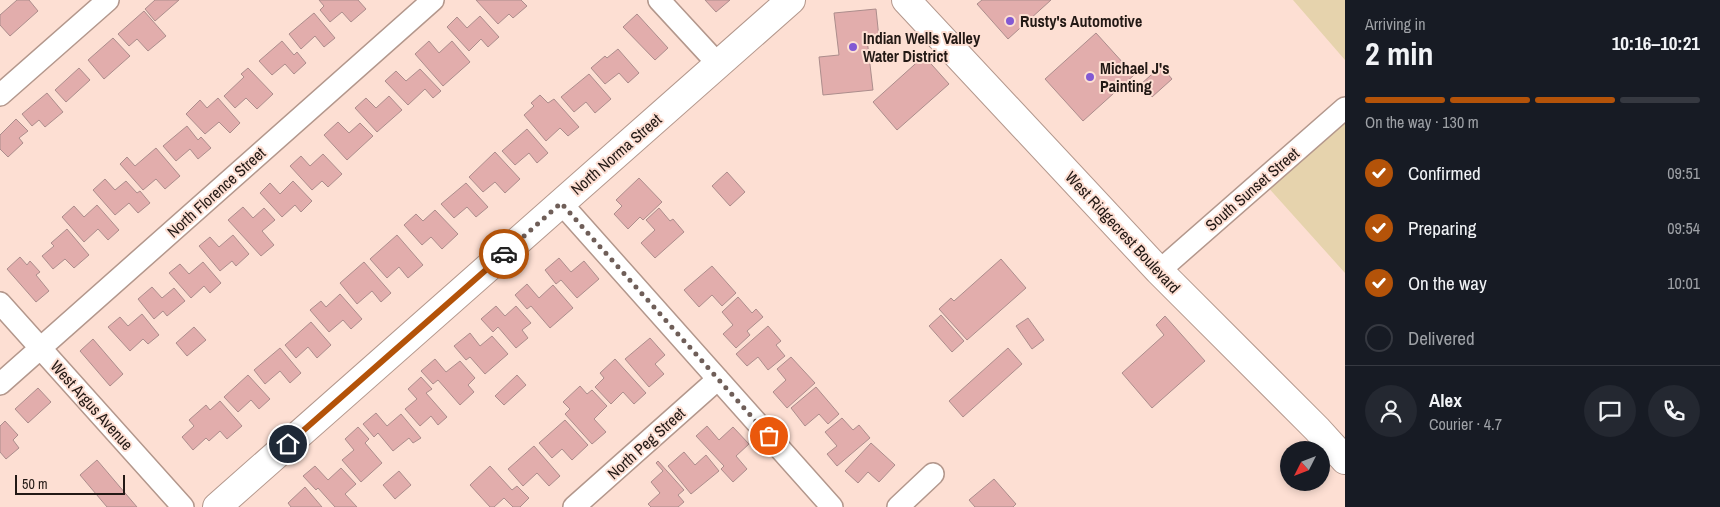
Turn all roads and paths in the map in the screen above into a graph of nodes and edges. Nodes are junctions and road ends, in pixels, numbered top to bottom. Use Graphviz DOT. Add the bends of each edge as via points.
graph roads {
  1 [pos="108,0"];
  2 [pos="433,0"];
  3 [pos="659,0"];
  4 [pos="791,0"];
  5 [pos="906,0"];
  6 [pos="718,64"];
  7 [pos="0,95"];
  8 [pos="1345,108"];
  9 [pos="561,203"];
  10 [pos="1159,271"];
  11 [pos="0,303"];
  12 [pos="41,348"];
  13 [pos="718,379"];
  14 [pos="0,384"];
  15 [pos="1345,460"];
  16 [pos="933,474"];
  17 [pos="183,507"];
  18 [pos="217,507"];
  19 [pos="574,507"];
  20 [pos="832,507"];
  21 [pos="898,507"];
  1 -- 7 [label="street"];
  2 -- 12 [label="street, North Florence Street"];
  3 -- 6 [label="street"];
  4 -- 6 [label="main road, North Norma Street"];
  5 -- 10 [label="main road, West Ridgecrest Boulevard"];
  6 -- 9 [label="main road, North Norma Street"];
  8 -- 10 [label="street, South Sunset Street"];
  9 -- 13 [label="street"];
  9 -- 18 [label="main road, North Norma Street"];
  10 -- 15 [label="main road, West Ridgecrest Boulevard"];
  11 -- 12 [label="street, West Argus Avenue"];
  12 -- 14 [label="street, North Florence Street"];
  12 -- 17 [label="street, West Argus Avenue"];
  13 -- 19 [label="street, North Peg Street"];
  13 -- 20 [label="street"];
  16 -- 21 [label="street"];
}
